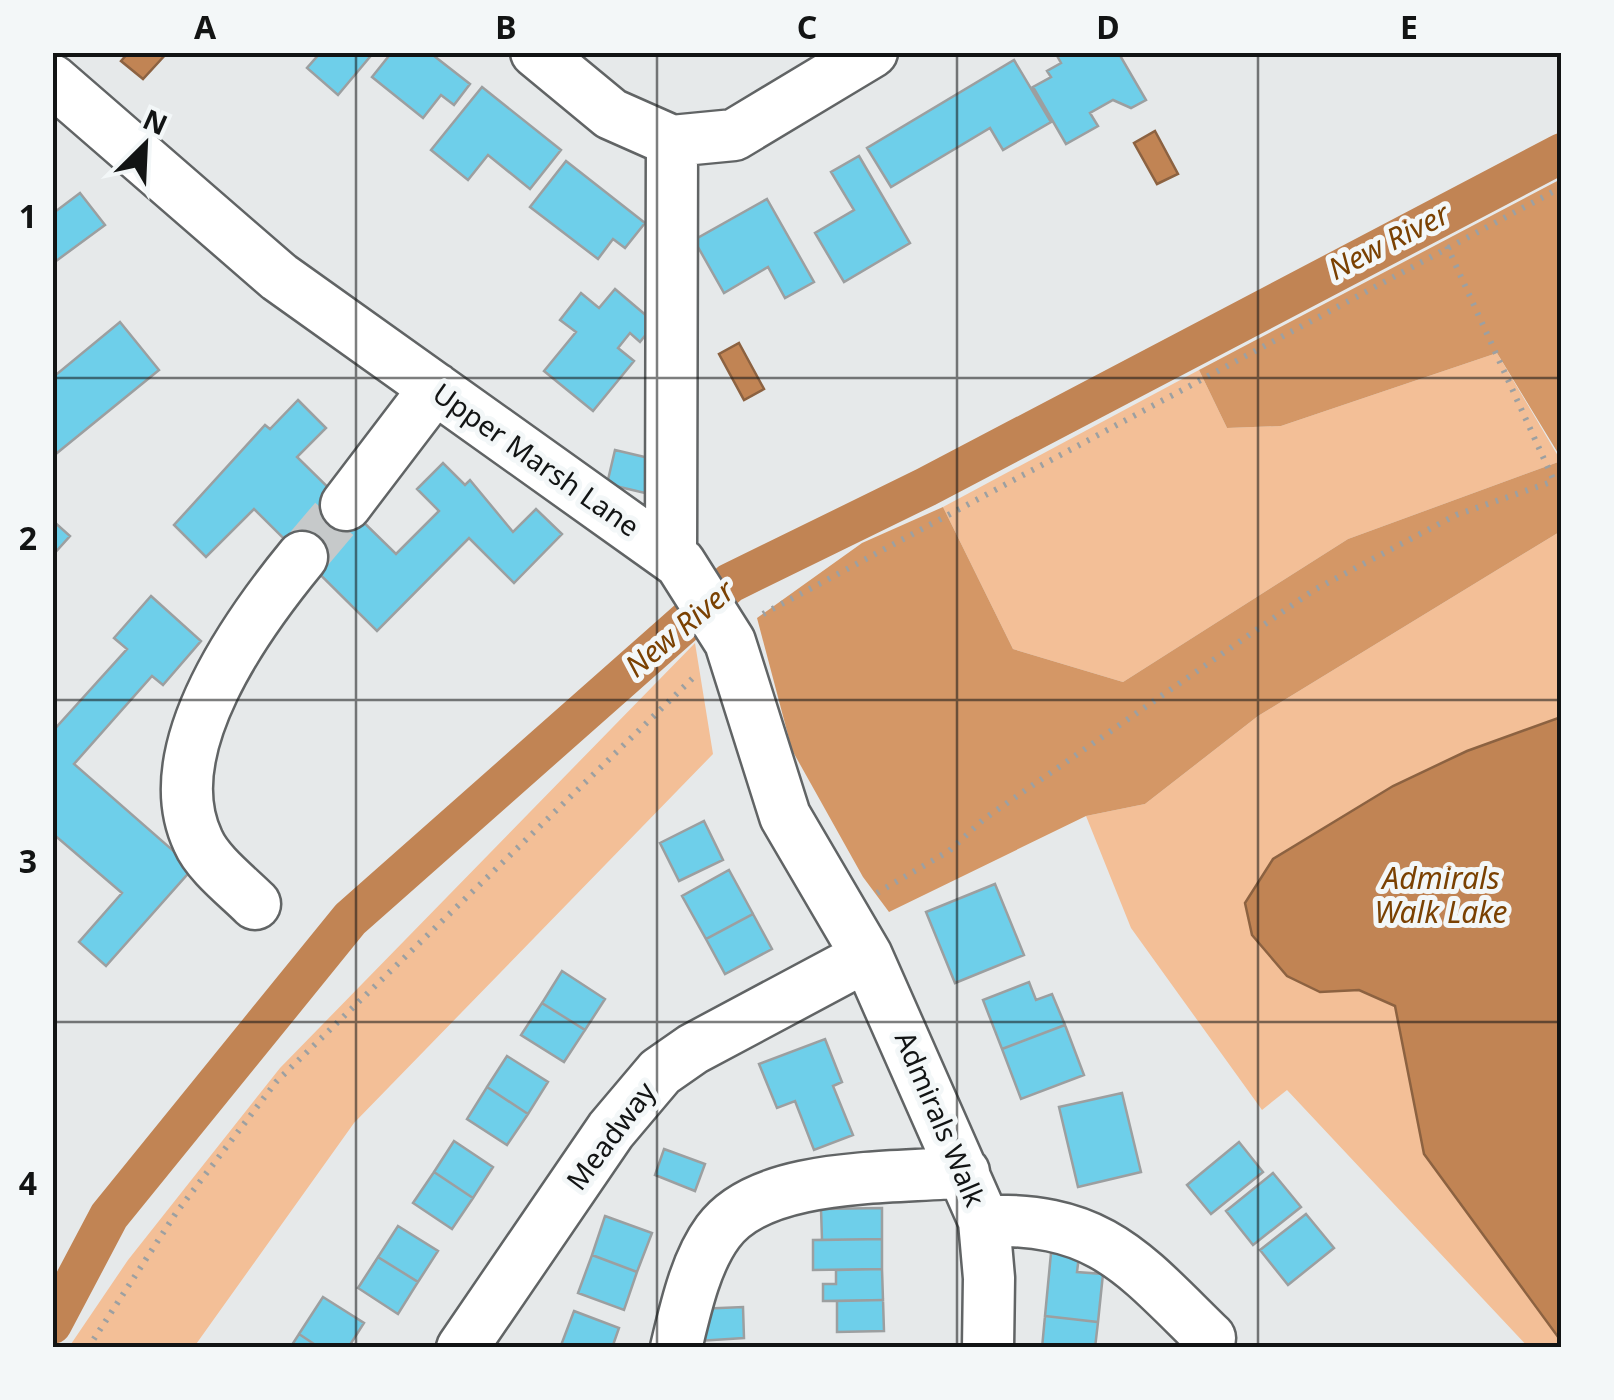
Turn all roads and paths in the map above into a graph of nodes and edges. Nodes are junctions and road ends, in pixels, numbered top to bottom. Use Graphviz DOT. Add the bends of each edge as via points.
graph roads {
  1 [pos="536,52"];
  2 [pos="872,52"];
  3 [pos="53,82"];
  4 [pos="672,141"];
  5 [pos="1562,186"];
  6 [pos="1447,246"];
  7 [pos="435,388"];
  8 [pos="1558,479"];
  9 [pos="346,505"];
  10 [pos="302,557"];
  11 [pos="676,559"];
  12 [pos="730,642"];
  13 [pos="255,904"];
  14 [pos="841,913"];
  15 [pos="867,956"];
  16 [pos="964,1172"];
  17 [pos="984,1221"];
  18 [pos="1210,1338"];
  19 [pos="88,1348"];
  20 [pos="462,1348"];
  21 [pos="676,1348"];
  22 [pos="988,1348"];
  1 -- 4 [label="street" via="611,114"];
  2 -- 4 [label="street" via="734,135"];
  3 -- 7 [label="street, Upper Marsh Lane" via="278,276"];
  4 -- 11 [label="street"];
  5 -- 6 [label="path"];
  6 -- 8 [label="path"];
  6 -- 12 [label="path" via="754,620"];
  7 -- 9 [label="street"];
  7 -- 11 [label="street, Upper Marsh Lane"];
  8 -- 14 [label="path" via="1456,515 1314,590 984,819 950,850"];
  10 -- 13 [label="street" via="262,606 202,712 186,781 198,842"];
  11 -- 12 [label="street, Upper Marsh Lane"];
  12 -- 14 [label="street, Upper Marsh Lane" via="772,784"];
  12 -- 19 [label="path" via="285,1072 176,1213"];
  14 -- 15 [label="street, Upper Marsh Lane"];
  15 -- 16 [label="street, Admirals Walk"];
  15 -- 20 [label="street, Meadway" via="660,1072 610,1130"];
  16 -- 17 [label="street, Admirals Walk"];
  16 -- 21 [label="street" via="800,1187 754,1200 708,1247"];
  17 -- 18 [label="street" via="1055,1224 1100,1241"];
  17 -- 22 [label="street, Admirals Walk"];
}
